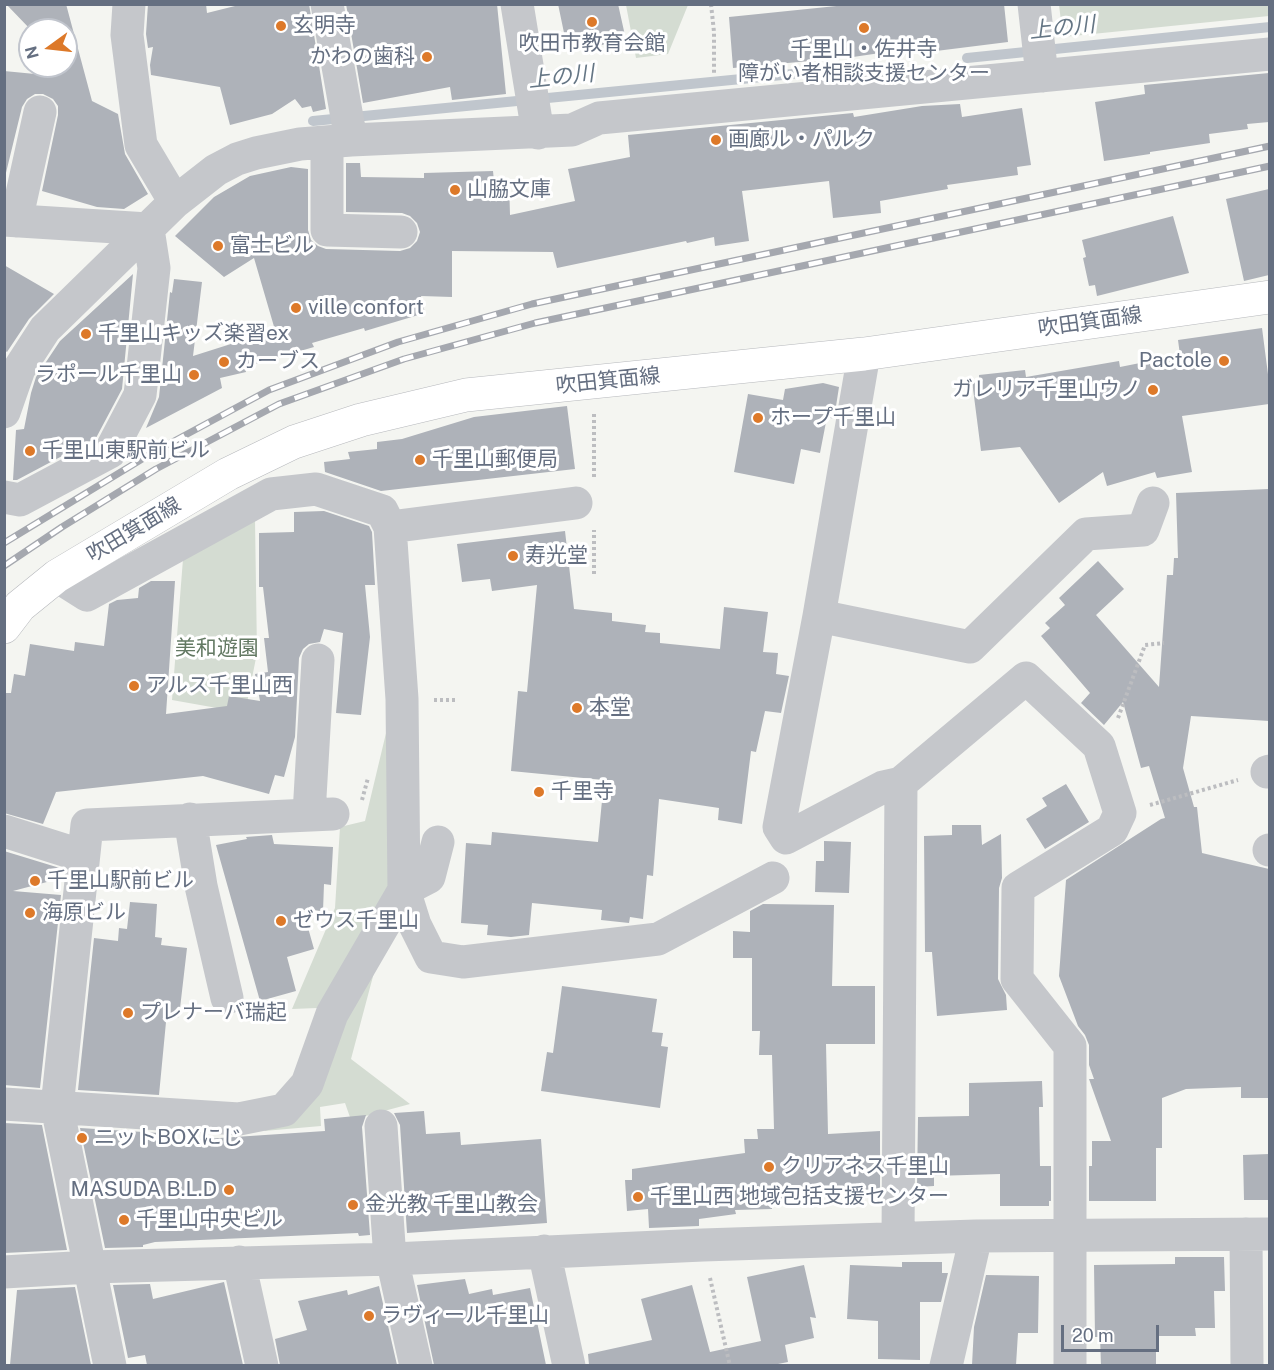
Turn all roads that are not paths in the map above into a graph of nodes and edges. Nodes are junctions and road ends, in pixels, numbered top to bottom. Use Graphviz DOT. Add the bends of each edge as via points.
graph roads {
  1 [pos="129,4"];
  2 [pos="327,4"];
  3 [pos="517,4"];
  4 [pos="1035,18"];
  5 [pos="1269,54"];
  6 [pos="1041,70"];
  7 [pos="40,112"];
  8 [pos="537,125"];
  9 [pos="343,129"];
  10 [pos="175,202"];
  11 [pos="10,220"];
  12 [pos="148,229"];
  13 [pos="400,231"];
  14 [pos="1269,297"];
  15 [pos="864,354"];
  16 [pos="4,412"];
  17 [pos="4,497"];
  18 [pos="576,503"];
  19 [pos="1153,503"];
  20 [pos="390,527"];
  21 [pos="57,576"];
  22 [pos="819,616"];
  23 [pos="4,627"];
  24 [pos="318,660"];
  25 [pos="901,783"];
  26 [pos="190,819"];
  27 [pos="4,831"];
  28 [pos="438,842"];
  29 [pos="83,856"];
  30 [pos="772,878"];
  31 [pos="404,890"];
  32 [pos="227,998"];
  33 [pos="4,1104"];
  34 [pos="57,1107"];
  35 [pos="381,1126"];
  36 [pos="1258,1234"];
  37 [pos="1070,1235"];
  38 [pos="976,1236"];
  39 [pos="898,1238"];
  40 [pos="544,1251"];
  41 [pos="392,1259"];
  42 [pos="239,1262"];
  43 [pos="90,1267"];
  44 [pos="4,1272"];
  45 [pos="111,1365"];
  46 [pos="262,1365"];
  47 [pos="416,1365"];
  48 [pos="569,1365"];
  49 [pos="946,1365"];
  50 [pos="1070,1365"];
  51 [pos="1247,1365"];
  1 -- 10 [label="street" via="127,35 141,145"];
  2 -- 9 [label="street"];
  3 -- 8 [label="street"];
  4 -- 6 [label="street"];
  5 -- 6 [label="street"];
  6 -- 8 [label="street" via="598,118 572,129"];
  7 -- 11 [label="street"];
  8 -- 9 [label="street"];
  9 -- 10 [label="street" via="237,159"];
  9 -- 13 [label="street" via="327,230"];
  10 -- 12 [label="street"];
  11 -- 12 [label="street"];
  12 -- 16 [label="street" via="45,329 19,369"];
  12 -- 17 [label="street" via="154,268 140,396 110,452 20,500"];
  14 -- 15 [label="main road, 吹田箕面線"];
  15 -- 21 [label="main road, 吹田箕面線" via="466,395 361,420 294,442 228,474"];
  15 -- 22 [label="street"];
  18 -- 20 [label="street"];
  19 -- 22 [label="street" via="1143,530 1086,534 970,647"];
  20 -- 21 [label="street" via="382,511 316,489 271,494 87,595"];
  20 -- 31 [label="street" via="402,699"];
  21 -- 23 [label="main road, 吹田箕面線" via="20,606"];
  22 -- 25 [label="street" via="779,827 786,838 883,787"];
  24 -- 26 [label="street" via="321,814"];
  25 -- 37 [label="street" via="1026,678 1099,746 1120,813 1112,830 1018,888 1017,979 1070,1046"];
  25 -- 39 [label="street"];
  26 -- 29 [label="street" via="87,825"];
  26 -- 32 [label="street"];
  27 -- 29 [label="street"];
  28 -- 31 [label="street" via="429,877"];
  29 -- 34 [label="street"];
  30 -- 31 [label="street" via="658,939 463,962 431,957 415,926"];
  31 -- 34 [label="street" via="332,1014 307,1084 284,1110 239,1119"];
  33 -- 34 [label="street"];
  34 -- 43 [label="street"];
  35 -- 41 [label="street"];
  36 -- 37 [label="street"];
  36 -- 51 [label="street"];
  37 -- 38 [label="street"];
  37 -- 50 [label="street"];
  38 -- 39 [label="street"];
  38 -- 49 [label="street"];
  39 -- 40 [label="street"];
  40 -- 41 [label="street"];
  40 -- 48 [label="street"];
  41 -- 42 [label="street"];
  41 -- 47 [label="street"];
  42 -- 43 [label="street"];
  42 -- 46 [label="street"];
  43 -- 44 [label="street"];
  43 -- 45 [label="street"];
}
